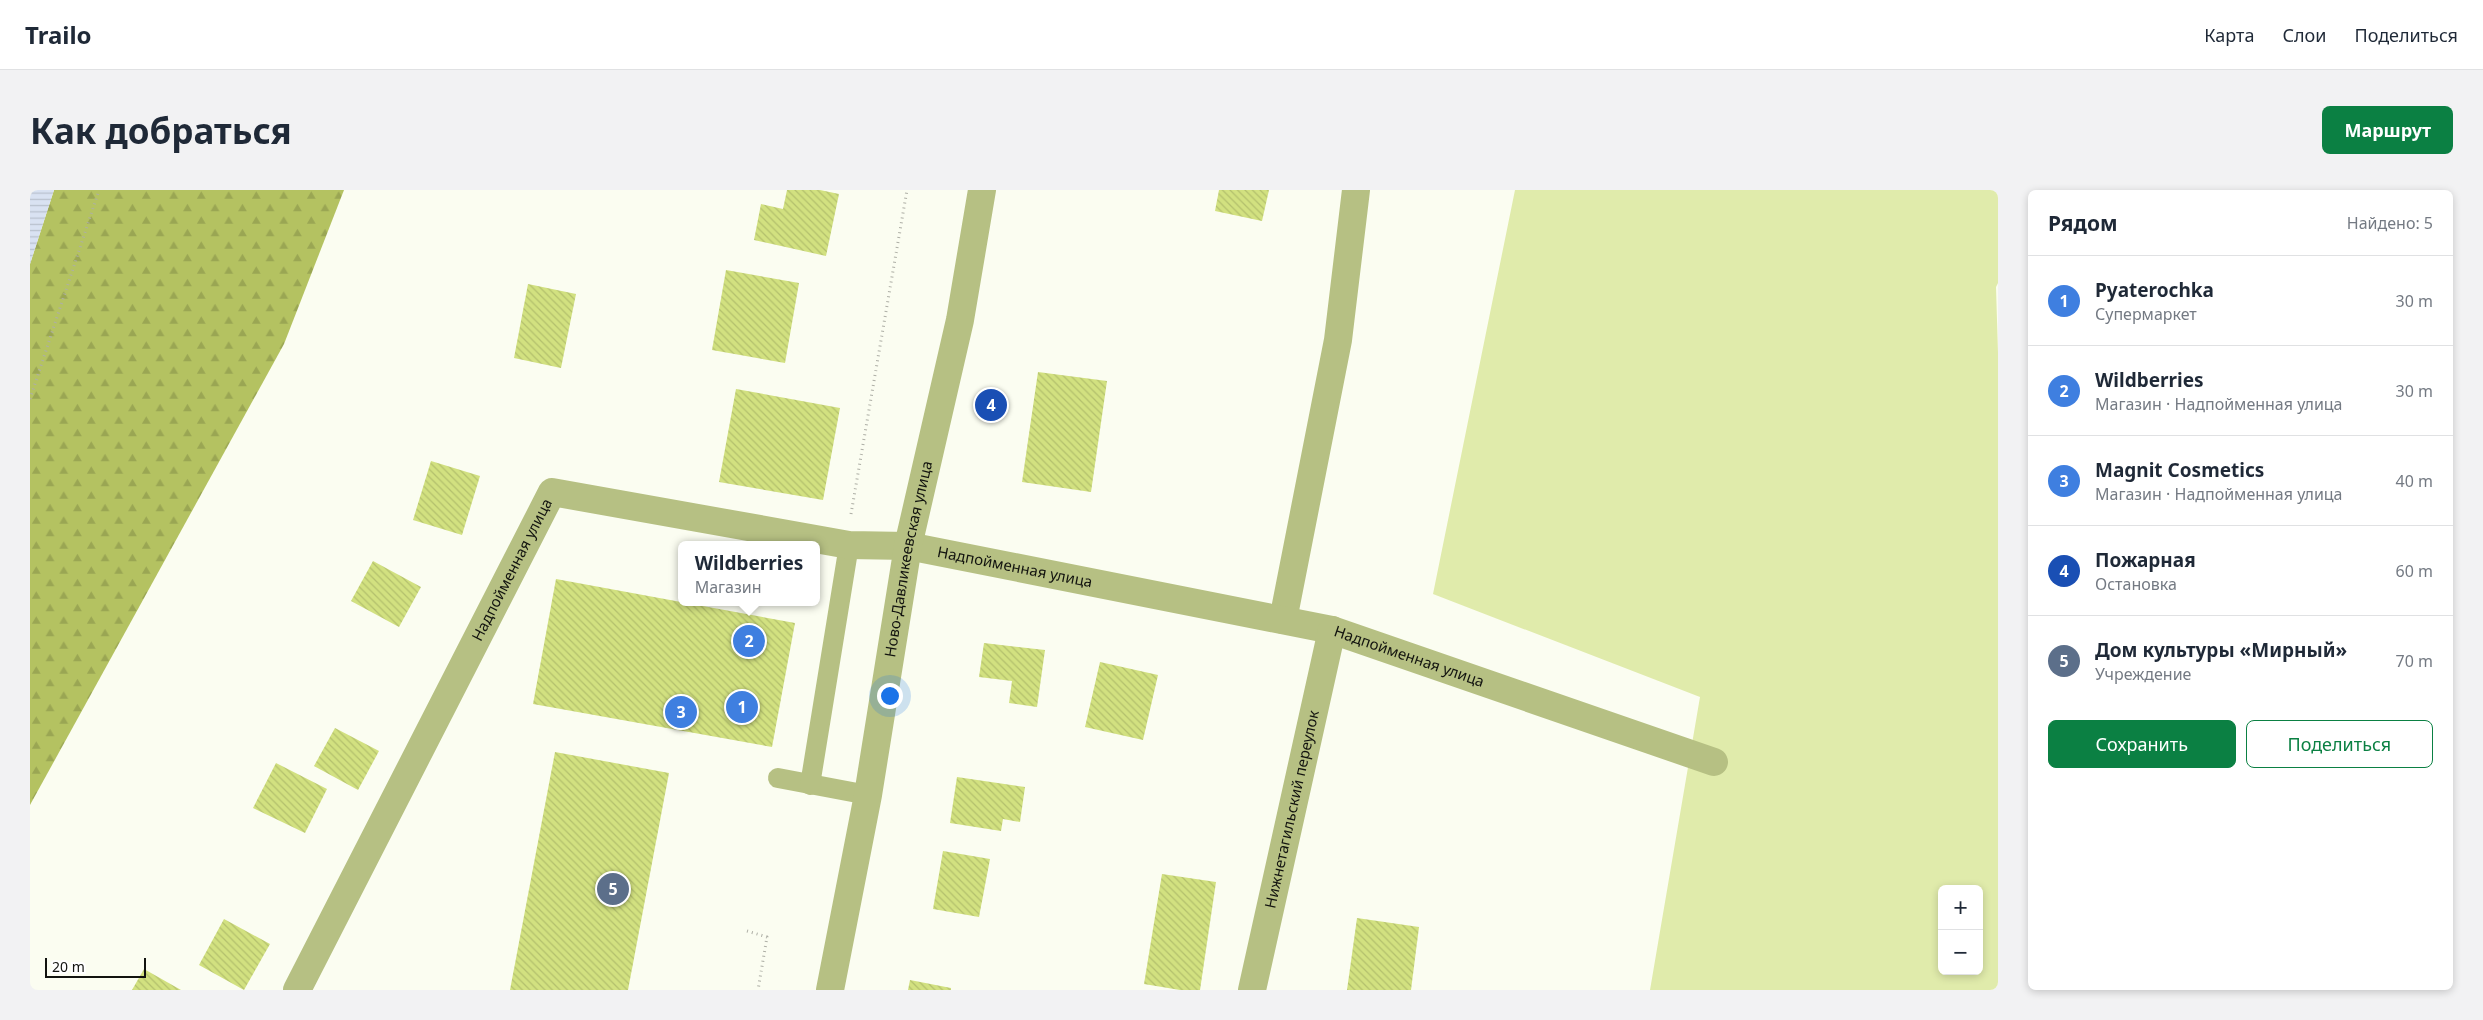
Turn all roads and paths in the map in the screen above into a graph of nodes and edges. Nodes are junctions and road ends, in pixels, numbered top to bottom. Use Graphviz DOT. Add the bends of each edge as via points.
graph roads {
  1 [pos="99,190"];
  2 [pos="907,190"];
  3 [pos="982,190"];
  4 [pos="1356,190"];
  5 [pos="30,399"];
  6 [pos="849,545"];
  7 [pos="908,546"];
  8 [pos="1283,620"];
  9 [pos="1332,630"];
  10 [pos="1714,762"];
  11 [pos="778,778"];
  12 [pos="810,785"];
  13 [pos="868,795"];
  14 [pos="747,931"];
  15 [pos="297,990"];
  16 [pos="758,990"];
  17 [pos="830,990"];
  18 [pos="1252,990"];
  1 -- 5 [label="path"];
  2 -- 6 [label="path" via="847,536"];
  3 -- 7 [label="street, Ново-Давликеевская улица" via="960,320"];
  4 -- 8 [label="street" via="1338,340"];
  6 -- 7 [label="street, Надпойменная улица"];
  6 -- 12 [label="lane"];
  6 -- 15 [label="street, Надпойменная улица" via="552,492"];
  7 -- 8 [label="street, Надпойменная улица"];
  7 -- 13 [label="street, Ново-Давликеевская улица"];
  8 -- 9 [label="street, Надпойменная улица"];
  9 -- 10 [label="street, Надпойменная улица"];
  9 -- 18 [label="street, Нижнетагильский переулок"];
  11 -- 12 [label="lane"];
  12 -- 13 [label="lane"];
  13 -- 17 [label="street, Ново-Давликеевская улица"];
  14 -- 16 [label="path" via="767,937"];
}
